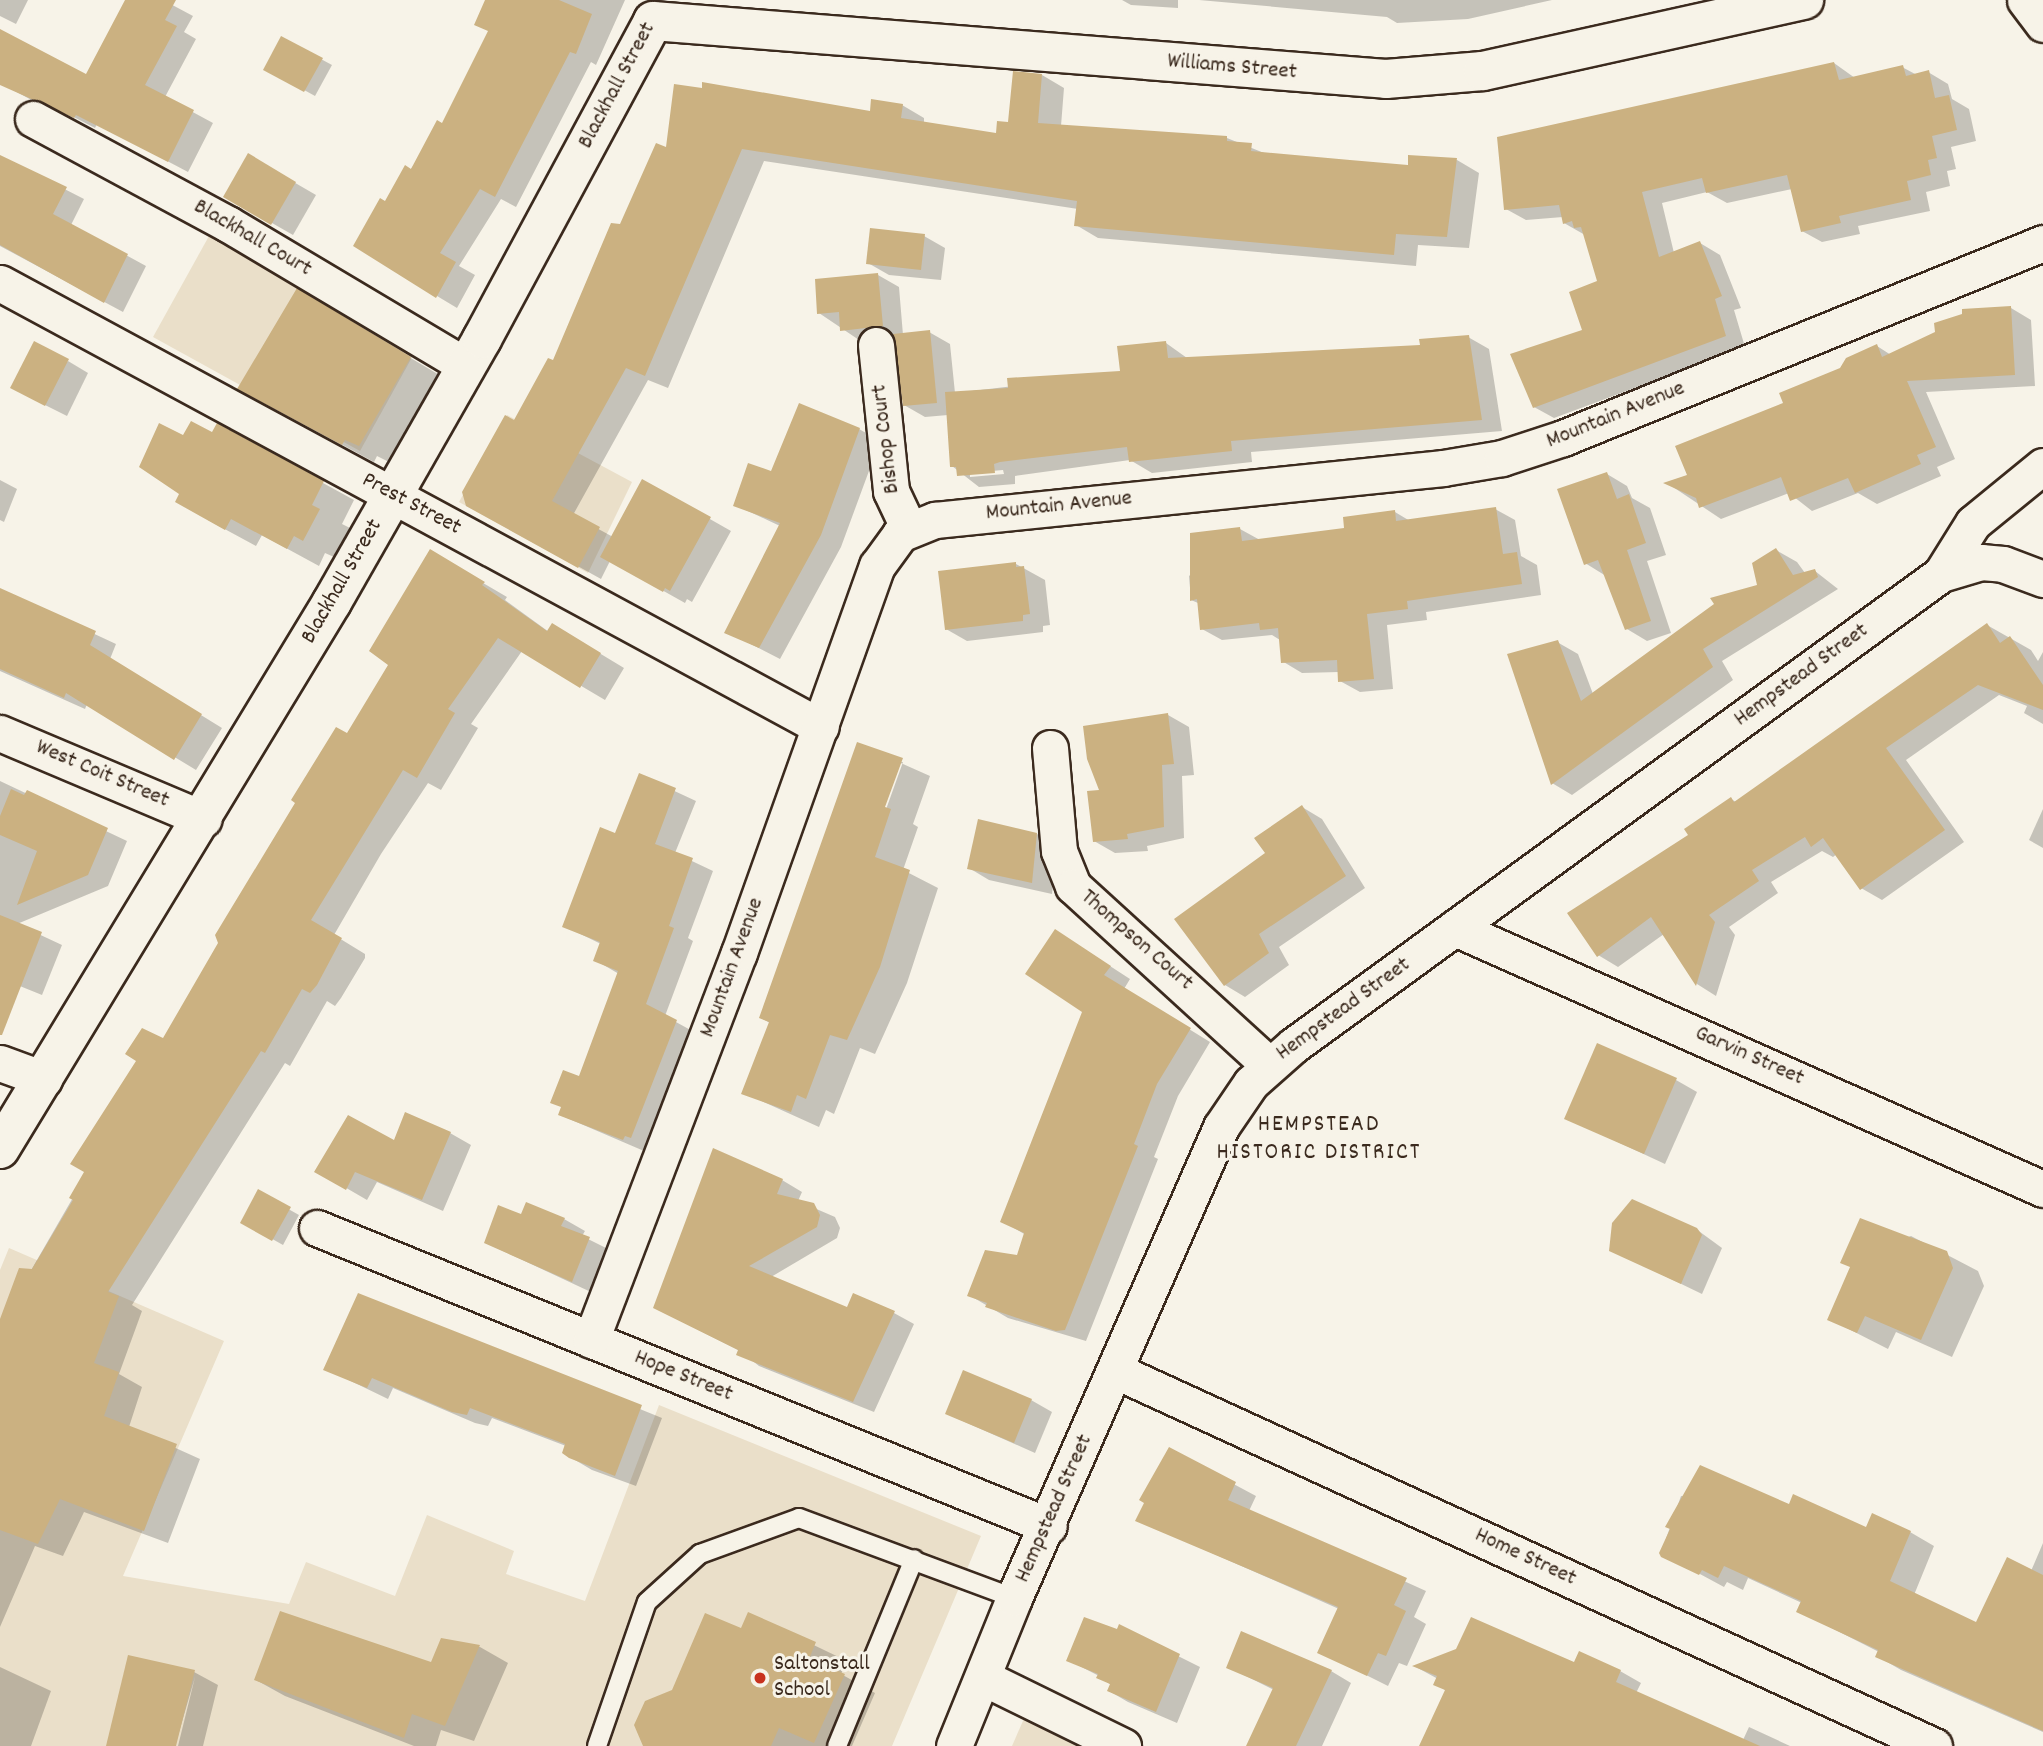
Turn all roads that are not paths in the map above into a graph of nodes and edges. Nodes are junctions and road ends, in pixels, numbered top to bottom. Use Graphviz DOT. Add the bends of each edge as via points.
graph roads {
  1 [pos="1804,0"];
  2 [pos="2025,0"];
  3 [pos="658,10"];
  4 [pos="2043,24"];
  5 [pos="33,119"];
  6 [pos="2043,243"];
  7 [pos="0,283"];
  8 [pos="876,345"];
  9 [pos="466,366"];
  10 [pos="2043,466"];
  11 [pos="393,496"];
  12 [pos="909,529"];
  13 [pos="1941,574"];
  14 [pos="2043,579"];
  15 [pos="821,727"];
  16 [pos="0,733"];
  17 [pos="1050,748"];
  18 [pos="204,819"];
  19 [pos="1455,928"];
  20 [pos="0,1063"];
  21 [pos="1269,1065"];
  22 [pos="44,1079"];
  23 [pos="0,1149"];
  24 [pos="2043,1189"];
  25 [pos="317,1228"];
  26 [pos="591,1340"];
  27 [pos="1116,1370"];
  28 [pos="1049,1526"];
  29 [pos="914,1559"];
  30 [pos="1014,1598"];
  31 [pos="984,1678"];
  32 [pos="597,1746"];
  33 [pos="837,1746"];
  34 [pos="954,1746"];
  35 [pos="1123,1746"];
  36 [pos="1934,1746"];
  1 -- 3 [label="street, Williams Street" via="1483,71 1386,79"];
  2 -- 4 [label="street"];
  3 -- 9 [label="street, Blackhall Street"];
  5 -- 9 [label="street, Blackhall Court" via="228,224"];
  6 -- 12 [label="street, Mountain Avenue" via="1563,438 1502,458 1443,468 935,520"];
  7 -- 11 [label="street, Prest Street"];
  8 -- 12 [label="street, Bishop Court" via="891,491"];
  9 -- 11 [label="street, Blackhall Street"];
  10 -- 13 [label="street" via="1973,523"];
  11 -- 15 [label="street, Prest Street"];
  11 -- 18 [label="street, Blackhall Street"];
  12 -- 15 [label="street, Mountain Avenue" via="890,543 877,566"];
  13 -- 14 [label="street, Hempstead Street" via="1981,562 2003,564"];
  13 -- 19 [label="street, Hempstead Street"];
  15 -- 26 [label="street, Mountain Avenue"];
  16 -- 18 [label="street, West Coit Street"];
  17 -- 21 [label="street, Thompson Court" via="1059,850 1073,886"];
  18 -- 22 [label="street, Blackhall Street"];
  19 -- 21 [label="street, Hempstead Street"];
  19 -- 24 [label="street, Garvin Street"];
  20 -- 22 [label="street"];
  21 -- 27 [label="street, Hempstead Street" via="1221,1127"];
  22 -- 23 [label="street, Blackhall Street"];
  25 -- 26 [label="street, Hope Street"];
  26 -- 28 [label="street, Hope Street"];
  27 -- 28 [label="street, Hempstead Street"];
  27 -- 36 [label="street, Home Street"];
  28 -- 30 [label="street, Hempstead Street"];
  29 -- 30 [label="lane"];
  29 -- 32 [label="lane" via="799,1518 700,1554 647,1602"];
  29 -- 33 [label="lane"];
  30 -- 31 [label="street, Hempstead Street"];
  31 -- 34 [label="street, Hempstead Street"];
  31 -- 35 [label="street"];
}
